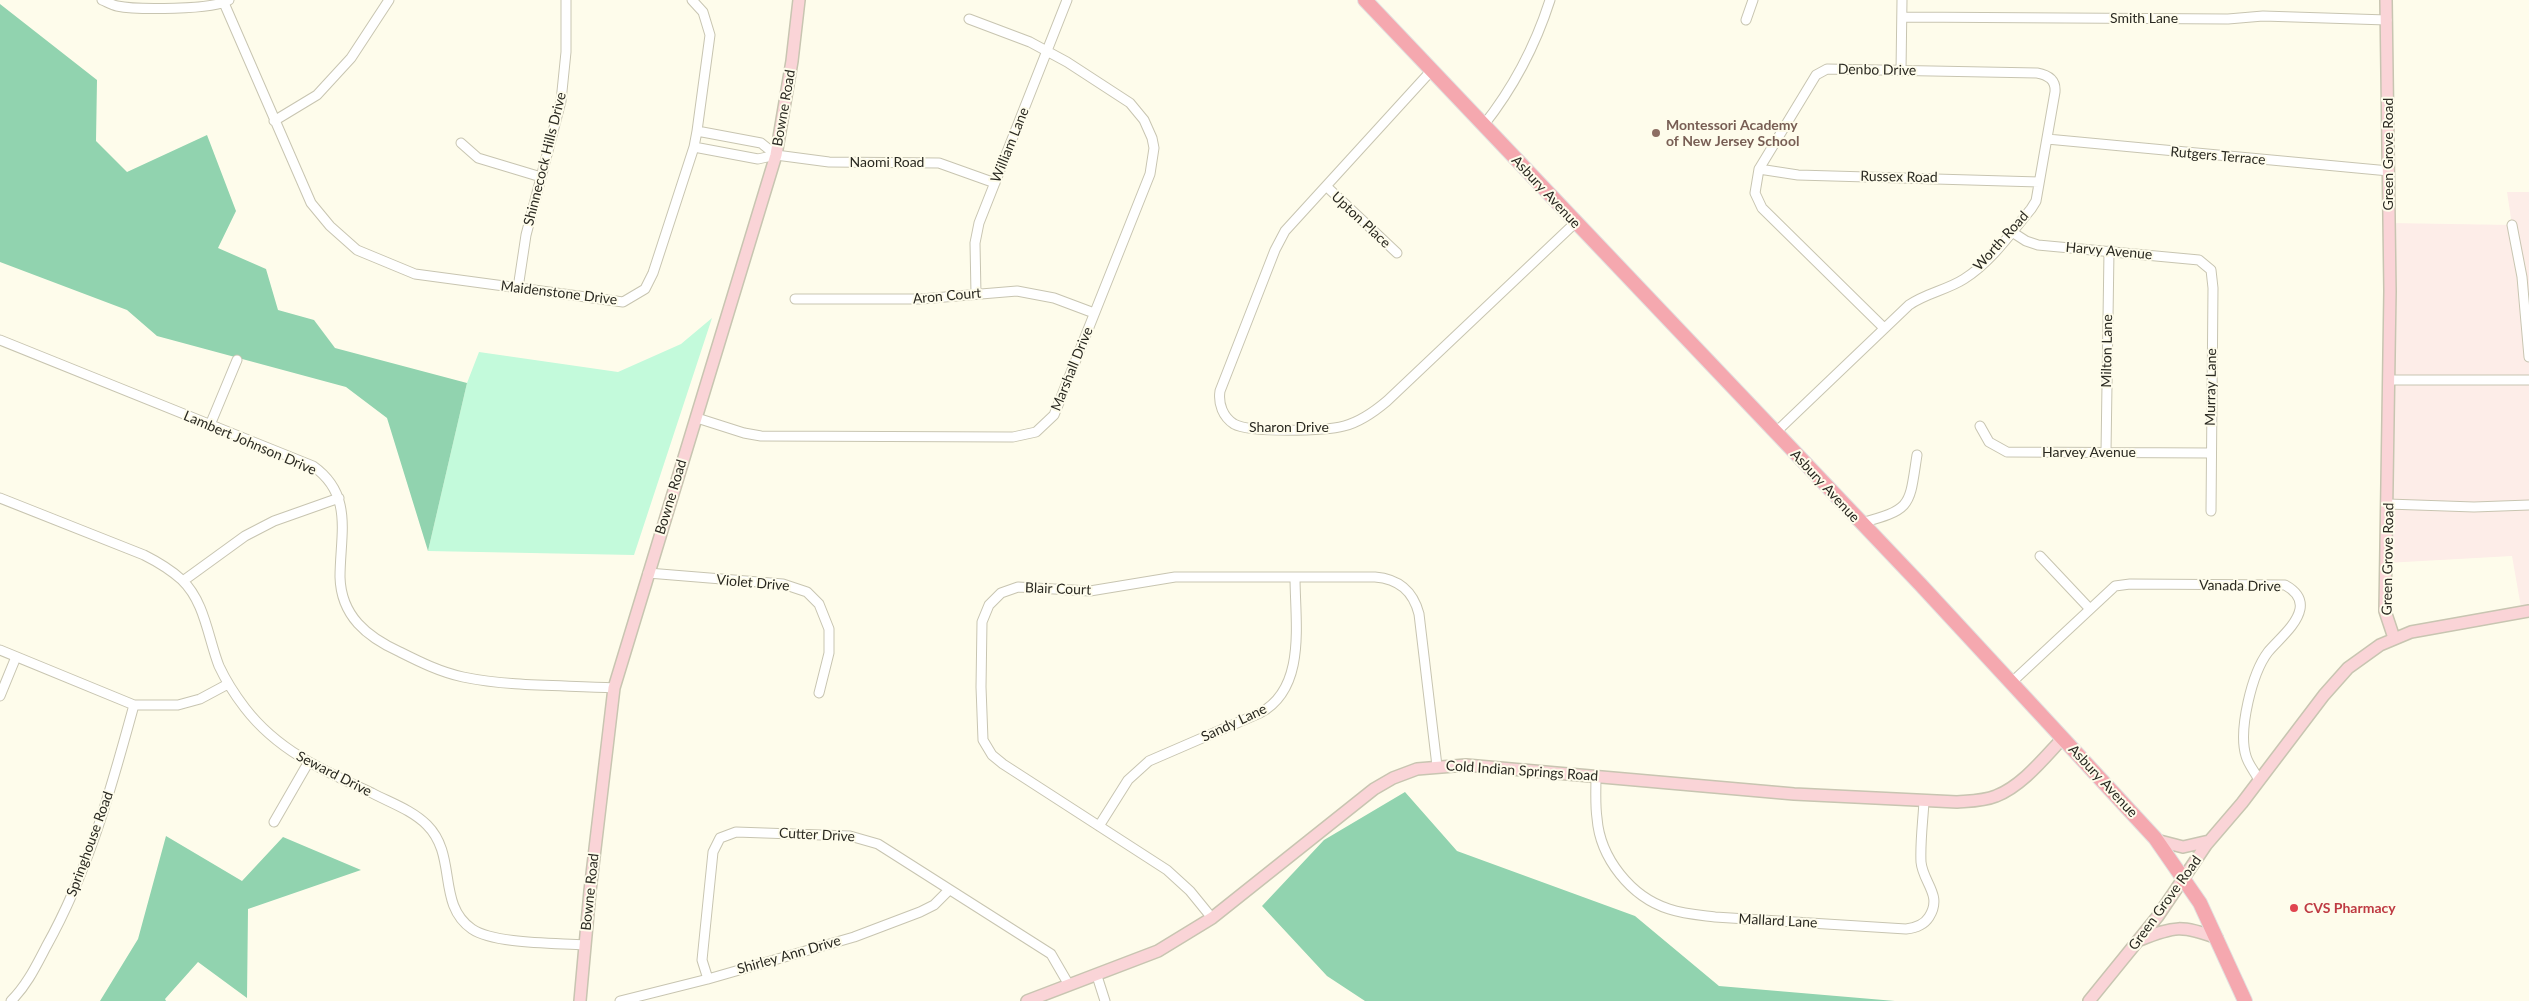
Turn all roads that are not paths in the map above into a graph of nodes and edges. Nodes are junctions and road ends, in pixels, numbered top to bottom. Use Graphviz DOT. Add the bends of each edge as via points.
graph roads {
  1 [pos="102,0"];
  2 [pos="389,0"];
  3 [pos="566,0"];
  4 [pos="692,0"];
  5 [pos="799,0"];
  6 [pos="1067,0"];
  7 [pos="1550,0"];
  8 [pos="1753,0"];
  9 [pos="1902,0"];
  10 [pos="2386,0"];
  11 [pos="227,2"];
  12 [pos="1372,2"];
  13 [pos="1902,16"];
  14 [pos="969,18"];
  15 [pos="1746,20"];
  16 [pos="2387,20"];
  17 [pos="1047,51"];
  18 [pos="1431,71"];
  19 [pos="1901,71"];
  20 [pos="2050,78"];
  21 [pos="274,121"];
  22 [pos="1483,126"];
  23 [pos="697,131"];
  24 [pos="2047,139"];
  25 [pos="461,143"];
  26 [pos="694,147"];
  27 [pos="776,155"];
  28 [pos="1759,169"];
  29 [pos="2389,171"];
  30 [pos="541,177"];
  31 [pos="2039,182"];
  32 [pos="995,183"];
  33 [pos="1326,186"];
  34 [pos="1575,223"];
  35 [pos="2512,225"];
  36 [pos="2012,232"];
  37 [pos="2109,251"];
  38 [pos="1397,253"];
  39 [pos="2207,265"];
  40 [pos="518,288"];
  41 [pos="976,294"];
  42 [pos="796,299"];
  43 [pos="1094,314"];
  44 [pos="1884,328"];
  45 [pos="0,340"];
  46 [pos="2529,357"];
  47 [pos="237,360"];
  48 [pos="2389,380"];
  49 [pos="2529,380"];
  50 [pos="697,418"];
  51 [pos="210,425"];
  52 [pos="1980,426"];
  53 [pos="1775,433"];
  54 [pos="2106,452"];
  55 [pos="2211,453"];
  56 [pos="1918,454"];
  57 [pos="0,498"];
  58 [pos="339,498"];
  59 [pos="2388,504"];
  60 [pos="2529,505"];
  61 [pos="2211,511"];
  62 [pos="1861,524"];
  63 [pos="2040,556"];
  64 [pos="648,573"];
  65 [pos="1295,577"];
  66 [pos="183,581"];
  67 [pos="2090,608"];
  68 [pos="2529,611"];
  69 [pos="2394,638"];
  70 [pos="0,650"];
  71 [pos="16,657"];
  72 [pos="2012,682"];
  73 [pos="228,684"];
  74 [pos="614,688"];
  75 [pos="819,693"];
  76 [pos="0,696"];
  77 [pos="134,705"];
  78 [pos="2063,738"];
  79 [pos="308,763"];
  80 [pos="1437,766"];
  81 [pos="1596,776"];
  82 [pos="2259,780"];
  83 [pos="1924,800"];
  84 [pos="274,822"];
  85 [pos="1099,826"];
  86 [pos="2156,840"];
  87 [pos="2209,841"];
  88 [pos="2185,880"];
  89 [pos="949,890"];
  90 [pos="1212,918"];
  91 [pos="2217,938"];
  92 [pos="2139,941"];
  93 [pos="584,945"];
  94 [pos="1096,976"];
  95 [pos="708,979"];
  96 [pos="1069,986"];
  97 [pos="11,1001"];
  98 [pos="580,1001"];
  99 [pos="620,1001"];
  100 [pos="1027,1001"];
  101 [pos="1105,1001"];
  102 [pos="2089,1001"];
  103 [pos="2245,1001"];
  1 -- 11 [label="street" via="115,6 143,9"];
  2 -- 21 [label="street" via="351,58 317,95"];
  3 -- 30 [label="street, Shinnecock Hills Drive" via="566,52 561,101"];
  4 -- 23 [label="street, Maidenstone Drive" via="702,12 710,34"];
  5 -- 27 [label="street, Bowne Road"];
  6 -- 17 [label="street, William Lane"];
  7 -- 22 [label="street" via="1528,57"];
  8 -- 15 [label="street"];
  9 -- 13 [label="street"];
  10 -- 16 [label="street, Green Grove Road"];
  11 -- 21 [label="street, Maidenstone Drive"];
  12 -- 18 [label="main road, Asbury Avenue"];
  13 -- 16 [label="street, Smith Lane" via="2228,19 2263,16"];
  13 -- 19 [label="street"];
  14 -- 17 [label="street, Marshall Drive"];
  16 -- 29 [label="street, Green Grove Road"];
  17 -- 32 [label="street, William Lane"];
  17 -- 43 [label="street, Marshall Drive" via="1130,103 1144,120 1154,148 1150,174"];
  18 -- 22 [label="main road, Asbury Avenue"];
  18 -- 33 [label="street, Sharon Drive"];
  19 -- 20 [label="street, Denbo Drive" via="2037,73"];
  19 -- 28 [label="street, Denbo Drive" via="1822,71 1816,75"];
  20 -- 24 [label="street, Worth Road" via="2055,87"];
  21 -- 40 [label="street, Maidenstone Drive" via="311,203 330,226 357,250 415,274"];
  22 -- 34 [label="main road, Asbury Avenue"];
  23 -- 26 [label="street, Maidenstone Drive"];
  23 -- 27 [label="street" via="761,143"];
  24 -- 29 [label="street, Rutgers Terrace"];
  24 -- 31 [label="street, Worth Road"];
  25 -- 30 [label="street" via="478,158"];
  26 -- 27 [label="street" via="758,159"];
  26 -- 40 [label="street, Maidenstone Drive" via="645,289 623,302"];
  27 -- 32 [label="street, Naomi Road" via="829,162 939,163"];
  27 -- 50 [label="street, Bowne Road"];
  28 -- 31 [label="street, Russex Road" via="1798,175"];
  28 -- 44 [label="street, Denbo Drive" via="1755,194 1762,208"];
  29 -- 48 [label="street, Green Grove Road"];
  30 -- 40 [label="street, Shinnecock Hills Drive" via="526,236"];
  31 -- 36 [label="street, Worth Road" via="2036,201"];
  32 -- 41 [label="street, William Lane" via="976,235"];
  33 -- 34 [label="street, Sharon Drive" via="1279,241 1220,391 1220,405 1226,417 1243,428 1320,429 1344,426 1369,415"];
  33 -- 38 [label="street, Upton Place"];
  34 -- 53 [label="main road, Asbury Avenue"];
  35 -- 46 [label="street" via="2522,277"];
  36 -- 37 [label="street, Harvy Avenue" via="2038,244"];
  36 -- 44 [label="street, Worth Road" via="1970,275 1915,301"];
  37 -- 39 [label="street, Harvy Avenue" via="2199,260"];
  37 -- 54 [label="street, Milton Lane"];
  39 -- 55 [label="street, Murray Lane" via="2211,270 2213,288"];
  41 -- 42 [label="street, Aron Court" via="922,300"];
  41 -- 43 [label="street, Aron Court" via="1005,290 1032,292"];
  43 -- 50 [label="street, Marshall Drive" via="1054,415 1041,429 1026,436 761,436 744,434"];
  44 -- 53 [label="street, Worth Road"];
  45 -- 51 [label="street, Lambert Johnson Drive"];
  47 -- 51 [label="street"];
  48 -- 49 [label="street"];
  48 -- 59 [label="street, Green Grove Road"];
  50 -- 64 [label="street, Bowne Road"];
  51 -- 58 [label="street, Lambert Johnson Drive" via="313,466 333,486"];
  52 -- 54 [label="street, Harvey Avenue" via="1990,442 2008,452"];
  53 -- 62 [label="main road, Asbury Avenue"];
  54 -- 55 [label="street, Harvey Avenue"];
  55 -- 61 [label="street, Murray Lane"];
  56 -- 62 [label="street" via="1911,493 1901,510"];
  57 -- 66 [label="street, Seward Drive" via="144,555"];
  58 -- 66 [label="street" via="274,521 245,536"];
  58 -- 74 [label="street, Lambert Johnson Drive" via="343,513 342,596 352,617 375,640 428,665 463,676"];
  59 -- 60 [label="street"];
  59 -- 69 [label="street, Green Grove Road" via="2385,611"];
  62 -- 72 [label="main road, Asbury Avenue"];
  63 -- 67 [label="street"];
  64 -- 74 [label="street, Bowne Road"];
  64 -- 75 [label="street, Violet Drive" via="783,584 807,592 819,604 829,629 828,653"];
  65 -- 80 [label="street, Blair Court" via="1386,578 1396,581 1410,593 1419,614"];
  65 -- 85 [label="street, Sandy Lane" via="1294,664 1289,682 1276,702 1260,713 1148,761 1128,780"];
  65 -- 85 [label="street, Blair Court" via="1175,576 1090,591 1018,587 1001,593 989,605 982,632 982,714 986,748 1003,764"];
  66 -- 73 [label="street, Seward Drive" via="200,609"];
  67 -- 72 [label="street, Vanada Drive"];
  67 -- 82 [label="street, Vanada Drive" via="2110,590 2130,584 2280,584 2294,591 2300,603 2298,615 2266,655 2248,700 2246,756"];
  68 -- 69 [label="street" via="2437,626"];
  69 -- 82 [label="street, Green Grove Road" via="2365,655 2339,678"];
  70 -- 71 [label="street"];
  71 -- 76 [label="street"];
  71 -- 77 [label="street"];
  72 -- 78 [label="main road, Asbury Avenue"];
  73 -- 77 [label="street" via="200,699 178,705"];
  73 -- 79 [label="street, Seward Drive" via="263,728"];
  74 -- 93 [label="street, Bowne Road"];
  77 -- 97 [label="street, Springhouse Road" via="89,856 54,933 26,984"];
  78 -- 83 [label="street, Cold Indian Springs Road" via="2033,769 1998,795 1957,802"];
  78 -- 86 [label="main road, Asbury Avenue"];
  79 -- 84 [label="street"];
  79 -- 93 [label="street, Seward Drive" via="408,810 429,827 446,856 454,907 472,929 496,938"];
  80 -- 81 [label="street, Cold Indian Springs Road" via="1494,766"];
  80 -- 90 [label="street, Cold Indian Springs Road" via="1412,771 1374,789"];
  81 -- 83 [label="street, Cold Indian Springs Road" via="1794,794"];
  81 -- 83 [label="street, Mallard Lane" via="1597,820 1607,854 1617,871 1641,895 1655,903 1685,913 1714,917 1906,928 1920,925 1930,916 1935,902 1921,862"];
  82 -- 87 [label="street, Green Grove Road"];
  85 -- 90 [label="street, Blair Court" via="1167,870"];
  86 -- 87 [label="street" via="2183,847"];
  86 -- 88 [label="main road, Asbury Avenue"];
  87 -- 88 [label="street, Green Grove Road"];
  88 -- 91 [label="main road, Asbury Avenue"];
  88 -- 92 [label="street, Green Grove Road"];
  89 -- 95 [label="street, Shirley Ann Drive" via="934,905 920,912 827,946"];
  89 -- 95 [label="street, Cutter Drive" via="878,844 858,837 728,833 716,842 713,852 702,960"];
  89 -- 96 [label="street, Cutter Drive" via="1051,954"];
  90 -- 94 [label="street, Cold Indian Springs Road" via="1158,951"];
  91 -- 92 [label="street" via="2183,927 2165,930"];
  91 -- 103 [label="main road, Asbury Avenue"];
  92 -- 102 [label="street, Green Grove Road"];
  93 -- 98 [label="street, Bowne Road"];
  94 -- 96 [label="street, Cold Indian Springs Road"];
  94 -- 101 [label="street"];
  95 -- 99 [label="street, Shirley Ann Drive"];
  96 -- 100 [label="street, Cold Indian Springs Road"];
}
